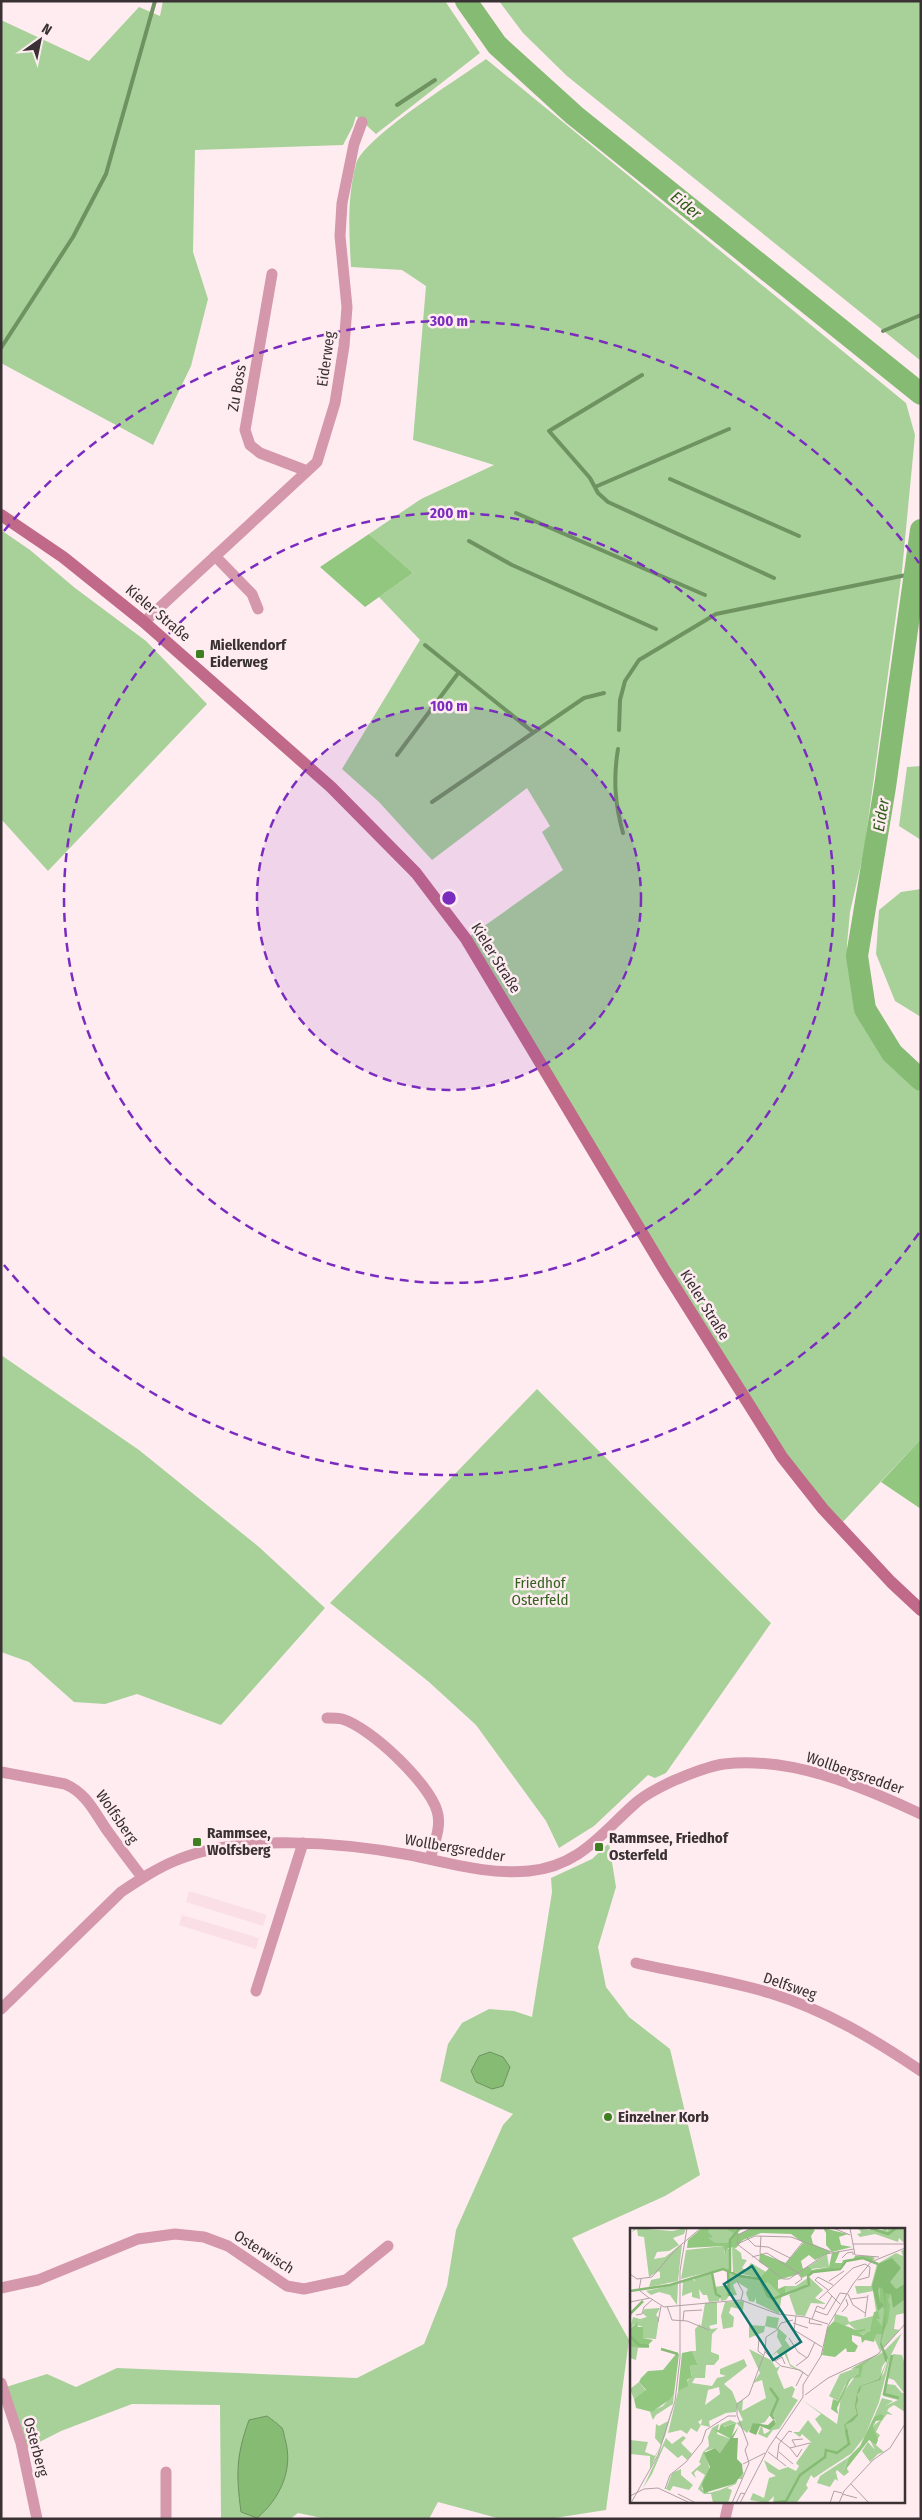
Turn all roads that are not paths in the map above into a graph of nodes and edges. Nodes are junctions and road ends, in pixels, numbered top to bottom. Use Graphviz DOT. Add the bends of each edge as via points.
graph roads {
  1 [pos="362,122"];
  2 [pos="272,274"];
  3 [pos="307,471"];
  4 [pos="1,515"];
  5 [pos="215,556"];
  6 [pos="258,609"];
  7 [pos="144,622"];
  8 [pos="921,1610"];
  9 [pos="327,1718"];
  10 [pos="1,1772"];
  11 [pos="921,1814"];
  12 [pos="303,1843"];
  13 [pos="430,1859"];
  14 [pos="142,1878"];
  15 [pos="636,1963"];
  16 [pos="256,1991"];
  17 [pos="1,2009"];
  18 [pos="921,2071"];
  19 [pos="388,2246"];
  20 [pos="1,2288"];
  21 [pos="1,2383"];
  22 [pos="166,2472"];
  23 [pos="729,2502"];
  24 [pos="37,2519"];
  25 [pos="166,2519"];
  26 [pos="725,2519"];
  1 -- 3 [label="street, Eiderweg" via="342,203 340,236 347,307 335,403 317,462"];
  2 -- 3 [label="street, Zu Boss" via="245,430 250,445 260,452"];
  3 -- 5 [label="street, Eiderweg"];
  4 -- 7 [label="street, Kieler Straße" via="63,557"];
  5 -- 6 [label="street" via="252,594"];
  5 -- 7 [label="street, Eiderweg"];
  7 -- 8 [label="street, Kieler Straße" via="331,787 416,872 466,939 782,1457 839,1526"];
  9 -- 13 [label="street" via="354,1724 410,1768 438,1812 439,1823"];
  10 -- 14 [label="street, Wolfsberg" via="75,1788 86,1798"];
  11 -- 13 [label="street, Wollbergsredder" via="820,1774 756,1762 722,1764 683,1777 648,1794 581,1854 556,1865 515,1873 481,1870"];
  12 -- 13 [label="street, Wollbergsredder" via="362,1847"];
  12 -- 14 [label="street, Wollbergsredder" via="260,1844 208,1851 178,1860"];
  12 -- 16 [label="street"];
  14 -- 17 [label="street, Wollbergsredder" via="100,1911"];
  15 -- 18 [label="street, Delfsweg" via="769,1993 810,2008 862,2033"];
  19 -- 20 [label="street, Osterwisch" via="346,2280 304,2289 287,2286 228,2246 204,2237 175,2234 138,2239 38,2280"];
  21 -- 24 [label="street, Osterberg" via="21,2443"];
  22 -- 25 [label="street"];
  23 -- 26 [label="street"];
}
